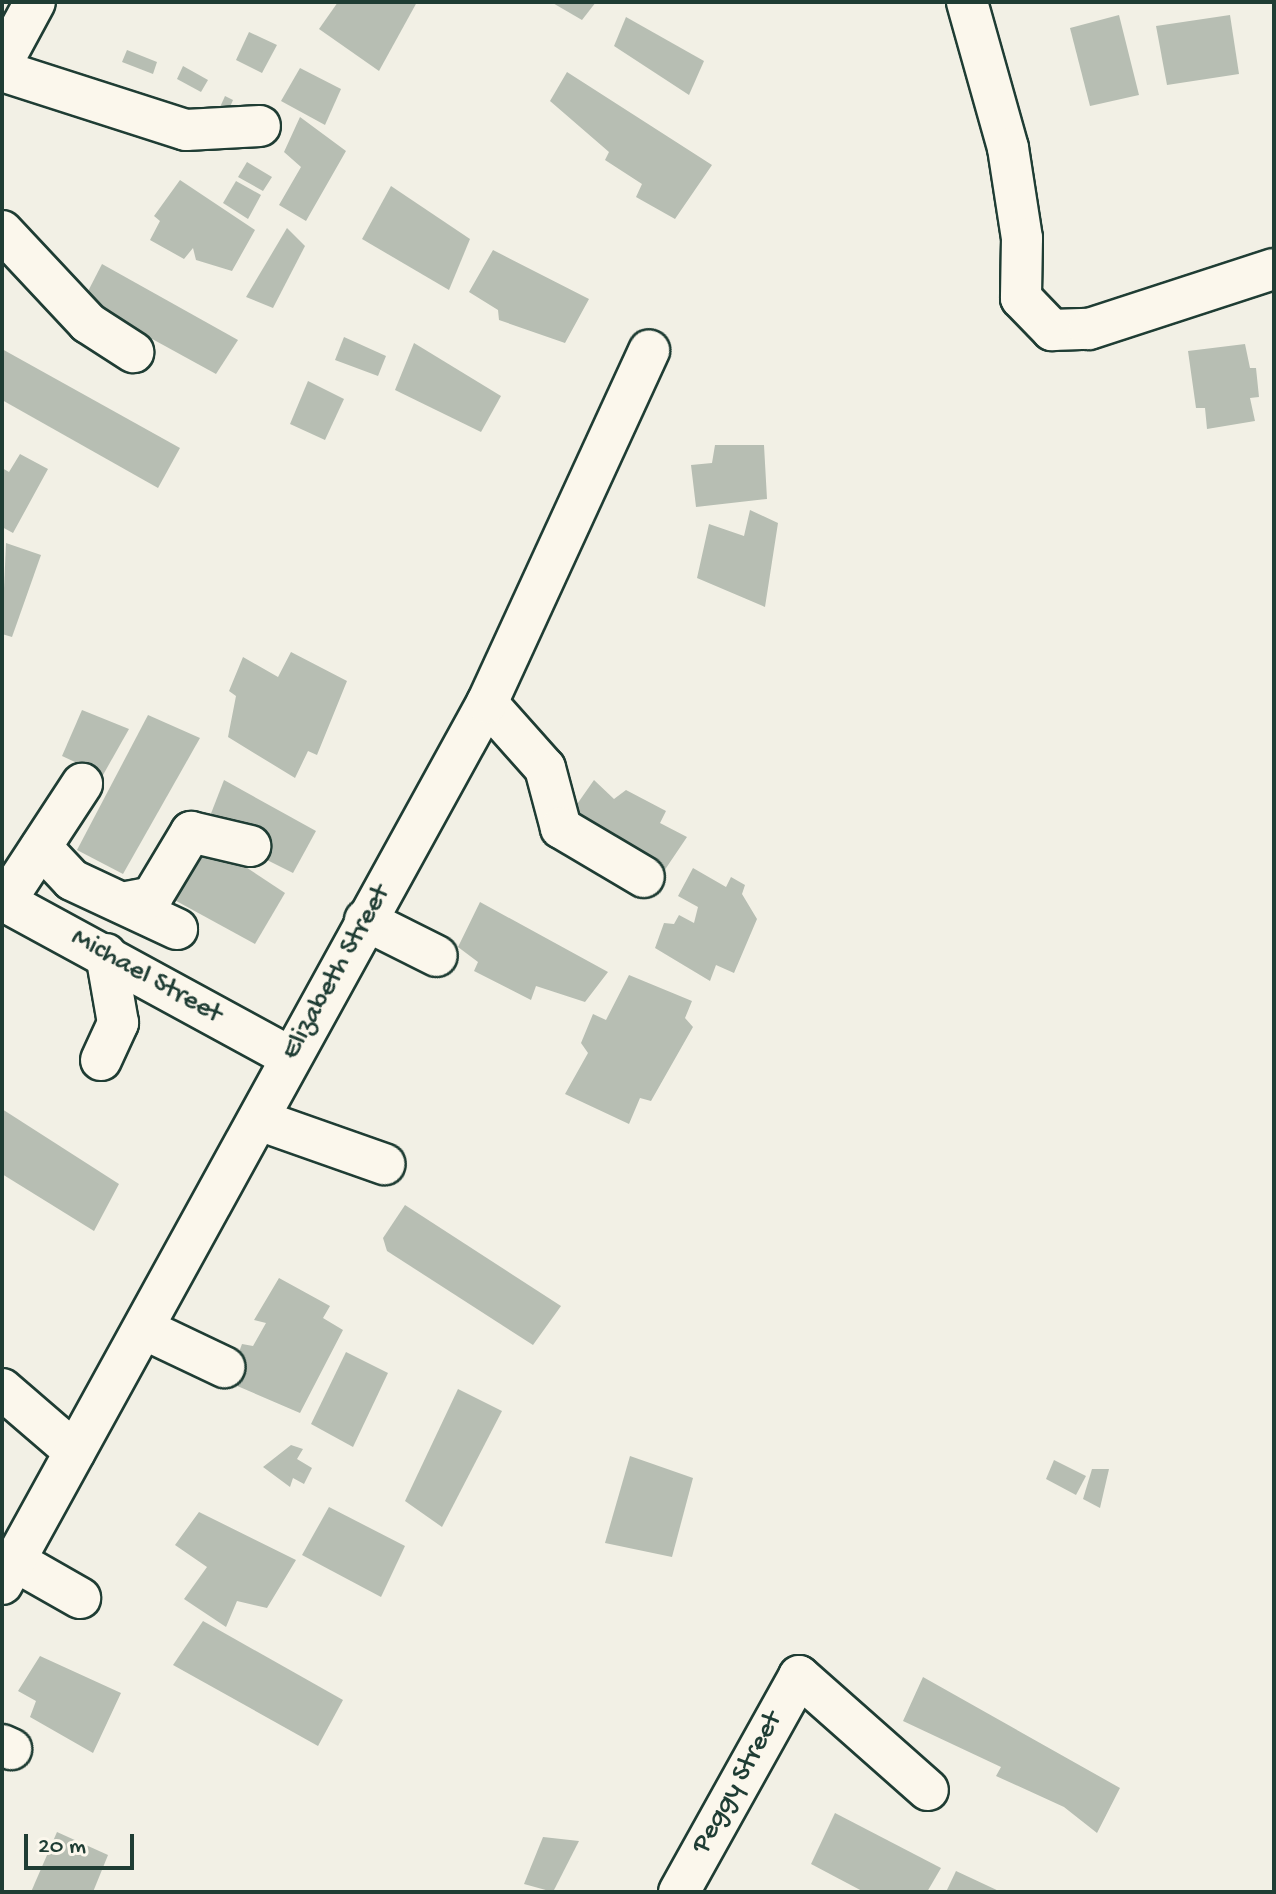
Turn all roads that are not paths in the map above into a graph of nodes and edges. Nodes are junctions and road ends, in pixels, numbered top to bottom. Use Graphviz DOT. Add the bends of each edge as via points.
graph roads {
  1 [pos="35,2"];
  2 [pos="967,2"];
  3 [pos="2,63"];
  4 [pos="2,71"];
  5 [pos="260,126"];
  6 [pos="2,231"];
  7 [pos="1274,269"];
  8 [pos="649,350"];
  9 [pos="133,352"];
  10 [pos="487,703"];
  11 [pos="82,784"];
  12 [pos="250,846"];
  13 [pos="41,847"];
  14 [pos="644,877"];
  15 [pos="4,900"];
  16 [pos="122,903"];
  17 [pos="365,920"];
  18 [pos="177,929"];
  19 [pos="106,954"];
  20 [pos="437,956"];
  21 [pos="288,1056"];
  22 [pos="101,1060"];
  23 [pos="259,1120"];
  24 [pos="384,1164"];
  25 [pos="144,1329"];
  26 [pos="224,1367"];
  27 [pos="2,1371"];
  28 [pos="12,1398"];
  29 [pos="75,1452"];
  30 [pos="8,1572"];
  31 [pos="80,1598"];
  32 [pos="928,1790"];
  33 [pos="679,1892"];
  1 -- 3 [label="street"];
  2 -- 7 [label="street" via="1008,148 1022,238 1021,298 1052,330 1089,329"];
  4 -- 5 [label="street" via="186,130"];
  6 -- 9 [label="street" via="88,323"];
  8 -- 10 [label="street, Elizabeth Street"];
  10 -- 14 [label="street" via="545,768 561,828"];
  10 -- 17 [label="street, Elizabeth Street"];
  11 -- 13 [label="street"];
  12 -- 16 [label="street" via="191,832 152,897"];
  13 -- 15 [label="street"];
  13 -- 16 [label="street" via="72,880"];
  15 -- 19 [label="street, Michael Street"];
  16 -- 18 [label="street"];
  17 -- 20 [label="street"];
  17 -- 21 [label="street, Elizabeth Street"];
  19 -- 21 [label="street, Michael Street"];
  19 -- 22 [label="street" via="118,1023"];
  21 -- 23 [label="street, Elizabeth Street"];
  23 -- 24 [label="street"];
  23 -- 25 [label="street, Elizabeth Street"];
  25 -- 26 [label="street"];
  25 -- 29 [label="street, Elizabeth Street"];
  27 -- 28 [label="street"];
  28 -- 29 [label="street"];
  29 -- 30 [label="street, Elizabeth Street"];
  30 -- 31 [label="street"];
  32 -- 33 [label="street, Peggy Street" via="799,1676"];
}
